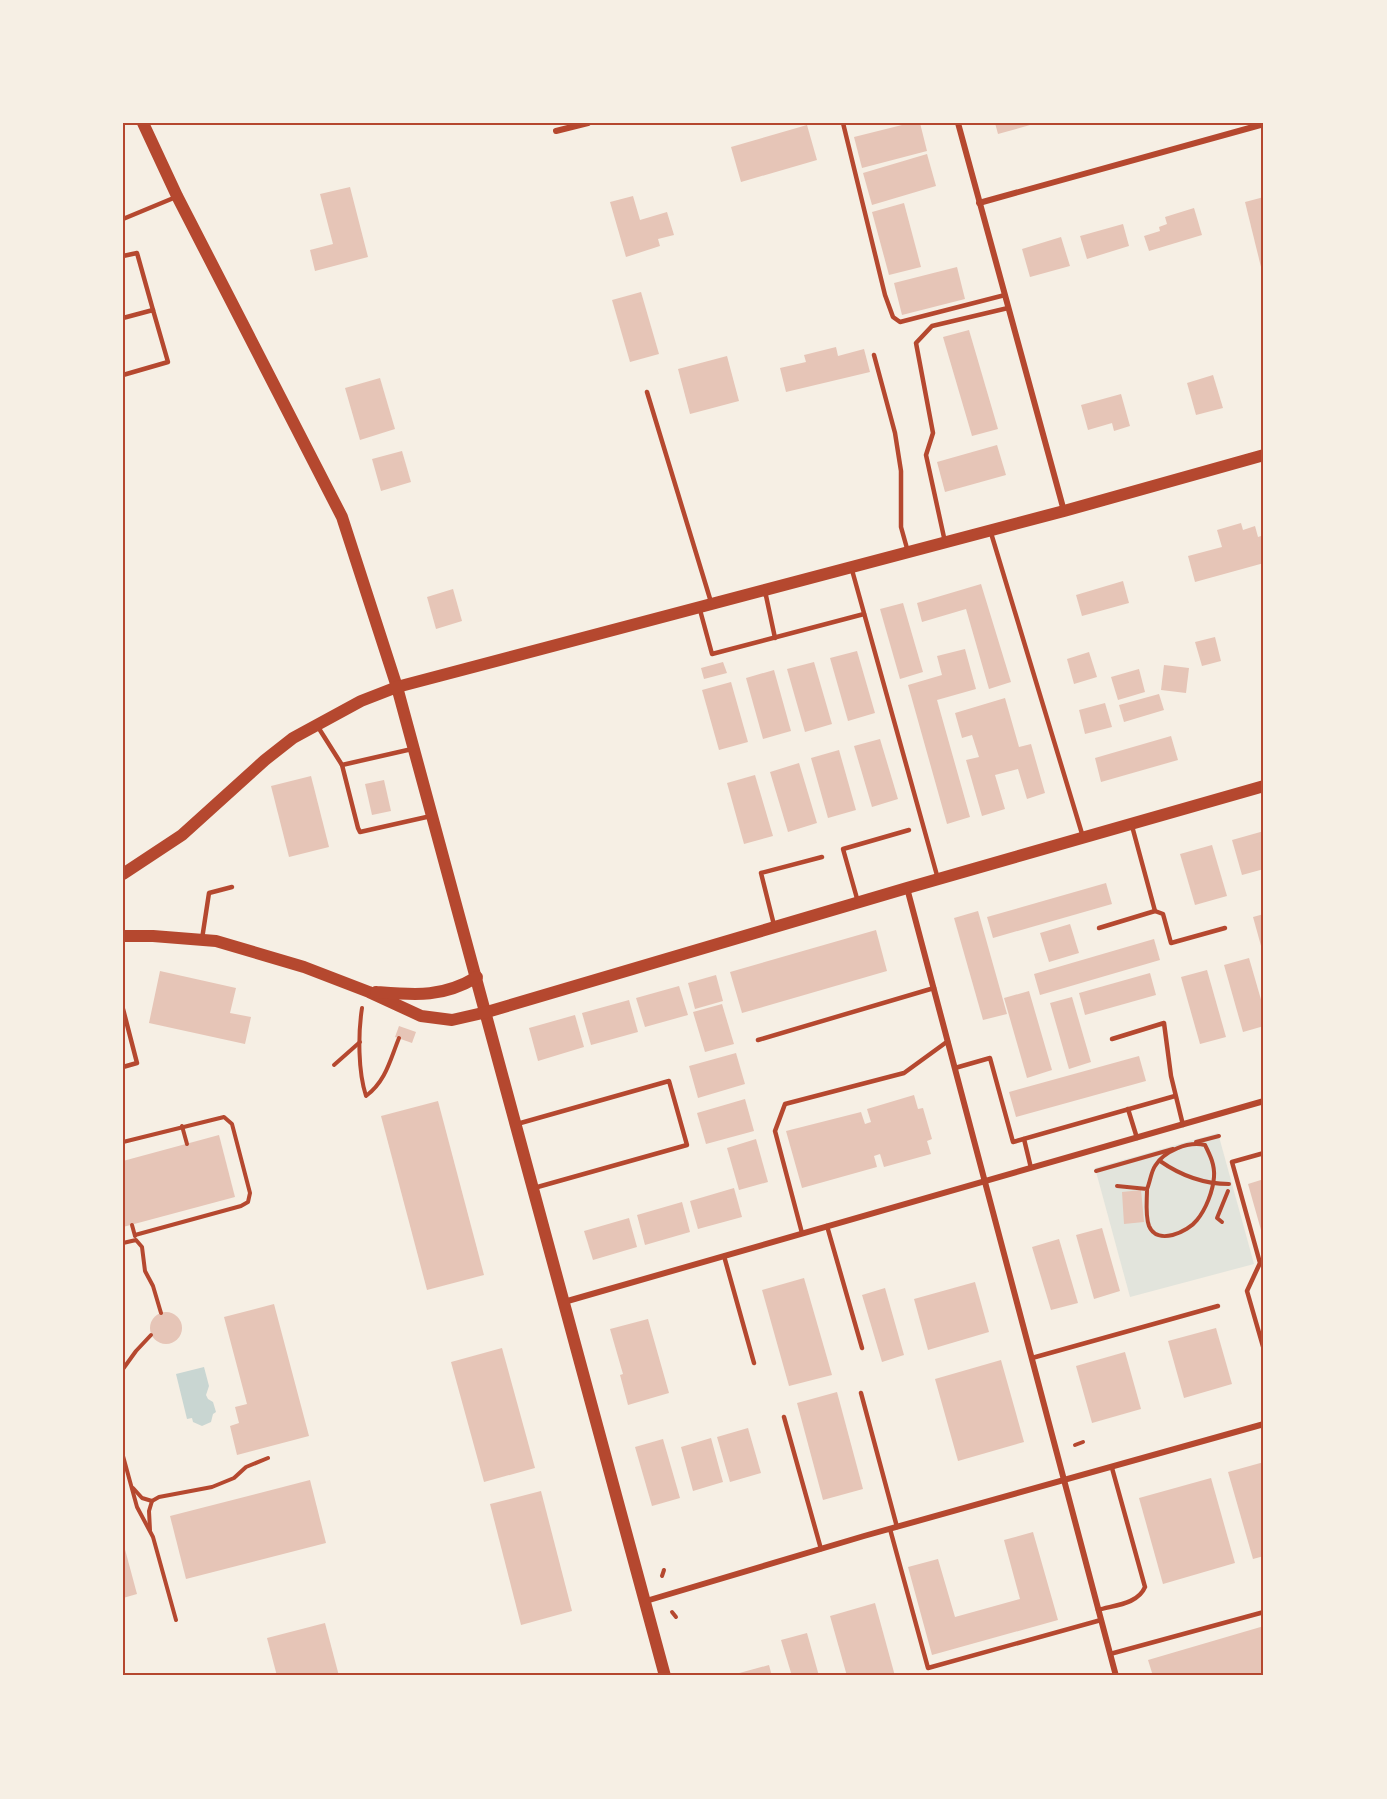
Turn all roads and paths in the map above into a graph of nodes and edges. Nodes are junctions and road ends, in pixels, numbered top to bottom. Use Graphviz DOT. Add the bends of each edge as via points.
graph roads {
  1 [pos="143,123"];
  2 [pos="588,123"];
  3 [pos="843,123"];
  4 [pos="958,123"];
  5 [pos="1264,124"];
  6 [pos="556,131"];
  7 [pos="177,196"];
  8 [pos="979,203"];
  9 [pos="123,219"];
  10 [pos="123,256"];
  11 [pos="1005,295"];
  12 [pos="1008,308"];
  13 [pos="153,310"];
  14 [pos="123,318"];
  15 [pos="874,355"];
  16 [pos="123,375"];
  17 [pos="647,392"];
  18 [pos="1264,455"];
  19 [pos="1064,510"];
  20 [pos="990,530"];
  21 [pos="945,542"];
  22 [pos="908,552"];
  23 [pos="851,567"];
  24 [pos="765,590"];
  25 [pos="706,605"];
  26 [pos="864,614"];
  27 [pos="775,638"];
  28 [pos="397,687"];
  29 [pos="317,725"];
  30 [pos="414,749"];
  31 [pos="342,765"];
  32 [pos="1264,786"];
  33 [pos="432,816"];
  34 [pos="1131,824"];
  35 [pos="909,830"];
  36 [pos="1083,837"];
  37 [pos="822,856"];
  38 [pos="123,874"];
  39 [pos="938,879"];
  40 [pos="232,887"];
  41 [pos="907,888"];
  42 [pos="858,902"];
  43 [pos="1155,911"];
  44 [pos="775,927"];
  45 [pos="1099,928"];
  46 [pos="1225,928"];
  47 [pos="123,936"];
  48 [pos="202,939"];
  49 [pos="477,977"];
  50 [pos="934,988"];
  51 [pos="369,992"];
  52 [pos="362,1008"];
  53 [pos="123,1009"];
  54 [pos="487,1012"];
  55 [pos="399,1038"];
  56 [pos="758,1040"];
  57 [pos="1112,1040"];
  58 [pos="948,1041"];
  59 [pos="360,1042"];
  60 [pos="334,1065"];
  61 [pos="123,1066"];
  62 [pos="955,1068"];
  63 [pos="1175,1096"];
  64 [pos="1264,1101"];
  65 [pos="1128,1109"];
  66 [pos="517,1124"];
  67 [pos="1183,1125"];
  68 [pos="182,1126"];
  69 [pos="1219,1136"];
  70 [pos="1137,1138"];
  71 [pos="1024,1139"];
  72 [pos="123,1142"];
  73 [pos="1196,1143"];
  74 [pos="188,1144"];
  75 [pos="1178,1147"];
  76 [pos="1264,1153"];
  77 [pos="1160,1161"];
  78 [pos="1031,1168"];
  79 [pos="1096,1171"];
  80 [pos="985,1181"];
  81 [pos="1213,1184"];
  82 [pos="1117,1186"];
  83 [pos="534,1188"];
  84 [pos="1148,1189"];
  85 [pos="1222,1222"];
  86 [pos="132,1225"];
  87 [pos="827,1226"];
  88 [pos="802,1233"];
  89 [pos="135,1237"];
  90 [pos="123,1243"];
  91 [pos="724,1256"];
  92 [pos="1262,1263"];
  93 [pos="564,1302"];
  94 [pos="1218,1306"];
  95 [pos="161,1313"];
  96 [pos="152,1335"];
  97 [pos="862,1348"];
  98 [pos="1264,1350"];
  99 [pos="1032,1358"];
  100 [pos="754,1363"];
  101 [pos="123,1369"];
  102 [pos="123,1389"];
  103 [pos="861,1393"];
  104 [pos="784,1417"];
  105 [pos="1264,1424"];
  106 [pos="1083,1442"];
  107 [pos="1075,1445"];
  108 [pos="123,1456"];
  109 [pos="268,1458"];
  110 [pos="1112,1468"];
  111 [pos="1065,1481"];
  112 [pos="132,1488"];
  113 [pos="152,1501"];
  114 [pos="894,1528"];
  115 [pos="151,1533"];
  116 [pos="821,1549"];
  117 [pos="664,1570"];
  118 [pos="662,1576"];
  119 [pos="646,1601"];
  120 [pos="1098,1610"];
  121 [pos="672,1612"];
  122 [pos="1264,1612"];
  123 [pos="676,1617"];
  124 [pos="176,1620"];
  125 [pos="1101,1620"];
  126 [pos="1110,1654"];
  127 [pos="666,1676"];
  128 [pos="1116,1676"];
  1 -- 7 [label="main road"];
  2 -- 6 [label="street"];
  3 -- 11 [label="lane" via="893,317 900,322"];
  4 -- 8 [label="street"];
  5 -- 8 [label="street"];
  7 -- 9 [label="lane"];
  7 -- 28 [label="main road" via="342,517"];
  8 -- 11 [label="street"];
  10 -- 13 [label="lane" via="137,253"];
  11 -- 12 [label="street"];
  12 -- 19 [label="street"];
  12 -- 21 [label="lane" via="932,326 916,343 933,433 926,455"];
  13 -- 14 [label="lane"];
  13 -- 16 [label="lane" via="168,362"];
  15 -- 22 [label="lane" via="896,442 901,471 901,527"];
  17 -- 25 [label="lane"];
  18 -- 19 [label="main road"];
  19 -- 20 [label="main road"];
  20 -- 21 [label="main road"];
  20 -- 36 [label="lane"];
  21 -- 22 [label="main road"];
  22 -- 23 [label="main road"];
  23 -- 24 [label="main road"];
  23 -- 26 [label="lane"];
  24 -- 25 [label="main road"];
  24 -- 27 [label="lane"];
  25 -- 27 [label="lane" via="712,654"];
  25 -- 28 [label="main road"];
  26 -- 27 [label="lane"];
  26 -- 39 [label="lane"];
  28 -- 29 [label="main road"];
  28 -- 30 [label="main road"];
  29 -- 31 [label="lane"];
  29 -- 38 [label="main road" via="265,760 182,835"];
  30 -- 31 [label="lane"];
  30 -- 33 [label="main road"];
  31 -- 33 [label="lane" via="360,831"];
  32 -- 34 [label="main road"];
  33 -- 49 [label="main road"];
  34 -- 36 [label="main road"];
  34 -- 43 [label="lane"];
  35 -- 42 [label="lane" via="843,849"];
  36 -- 39 [label="main road"];
  37 -- 44 [label="lane" via="761,873"];
  39 -- 41 [label="main road"];
  40 -- 48 [label="lane" via="209,893"];
  41 -- 42 [label="main road"];
  41 -- 50 [label="street"];
  42 -- 44 [label="main road"];
  43 -- 45 [label="lane"];
  43 -- 46 [label="lane" via="1163,914 1172,943"];
  44 -- 54 [label="main road"];
  47 -- 48 [label="main road"];
  48 -- 51 [label="main road" via="287,962"];
  49 -- 51 [label="main road" via="437,993"];
  49 -- 54 [label="main road"];
  50 -- 56 [label="lane"];
  50 -- 58 [label="street"];
  51 -- 54 [label="main road" via="421,1016 452,1020"];
  52 -- 59 [label="path"];
  53 -- 61 [label="lane" via="137,1063"];
  54 -- 66 [label="main road"];
  55 -- 59 [label="path" via="387,1072 377,1088 366,1096"];
  57 -- 63 [label="lane" via="1164,1023"];
  58 -- 62 [label="street"];
  58 -- 88 [label="lane" via="903,1073 785,1104 775,1131"];
  59 -- 60 [label="path"];
  62 -- 71 [label="lane" via="990,1058 1013,1142"];
  62 -- 80 [label="street"];
  63 -- 65 [label="lane"];
  63 -- 67 [label="lane"];
  64 -- 67 [label="street"];
  65 -- 70 [label="lane"];
  65 -- 71 [label="lane"];
  66 -- 83 [label="main road"];
  66 -- 83 [label="lane" via="669,1081 687,1145"];
  67 -- 70 [label="street"];
  68 -- 72 [label="path"];
  68 -- 74 [label="path"];
  68 -- 89 [label="path" via="224,1117 232,1124 250,1193 248,1202"];
  69 -- 73 [label="path"];
  70 -- 78 [label="street"];
  71 -- 78 [label="lane"];
  73 -- 75 [label="path"];
  73 -- 81 [label="path" via="1205,1145 1212,1158"];
  75 -- 77 [label="path"];
  75 -- 79 [label="path"];
  76 -- 92 [label="lane" via="1232,1162"];
  77 -- 81 [label="path"];
  77 -- 84 [label="path"];
  78 -- 80 [label="street"];
  80 -- 87 [label="street"];
  80 -- 99 [label="street"];
  81 -- 84 [label="path" via="1196,1221 1174,1235 1161,1236 1150,1228 1146,1210"];
  81 -- 85 [label="path" via="1229,1184 1217,1218"];
  82 -- 84 [label="path"];
  83 -- 93 [label="main road"];
  86 -- 89 [label="path"];
  87 -- 88 [label="street"];
  87 -- 97 [label="lane"];
  88 -- 91 [label="street"];
  89 -- 90 [label="path"];
  89 -- 95 [label="path" via="142,1246 145,1271"];
  91 -- 93 [label="street"];
  91 -- 100 [label="lane"];
  92 -- 98 [label="lane" via="1247,1291"];
  93 -- 119 [label="main road"];
  94 -- 99 [label="lane"];
  96 -- 101 [label="path"];
  99 -- 111 [label="street"];
  101 -- 102 [label="path"];
  103 -- 114 [label="lane"];
  104 -- 116 [label="lane"];
  105 -- 110 [label="street"];
  106 -- 107 [label="path"];
  108 -- 112 [label="path"];
  109 -- 113 [label="path" via="212,1487"];
  110 -- 111 [label="street"];
  110 -- 120 [label="lane" via="1145,1587 1142,1594 1130,1601"];
  111 -- 114 [label="street"];
  111 -- 120 [label="street"];
  112 -- 113 [label="path"];
  112 -- 115 [label="path"];
  113 -- 115 [label="path"];
  114 -- 116 [label="street"];
  114 -- 125 [label="lane" via="928,1668"];
  115 -- 124 [label="path"];
  116 -- 119 [label="street"];
  117 -- 118 [label="path"];
  119 -- 127 [label="main road"];
  120 -- 125 [label="street"];
  121 -- 123 [label="path"];
  122 -- 126 [label="lane"];
  125 -- 126 [label="street"];
  126 -- 128 [label="street"];
}
